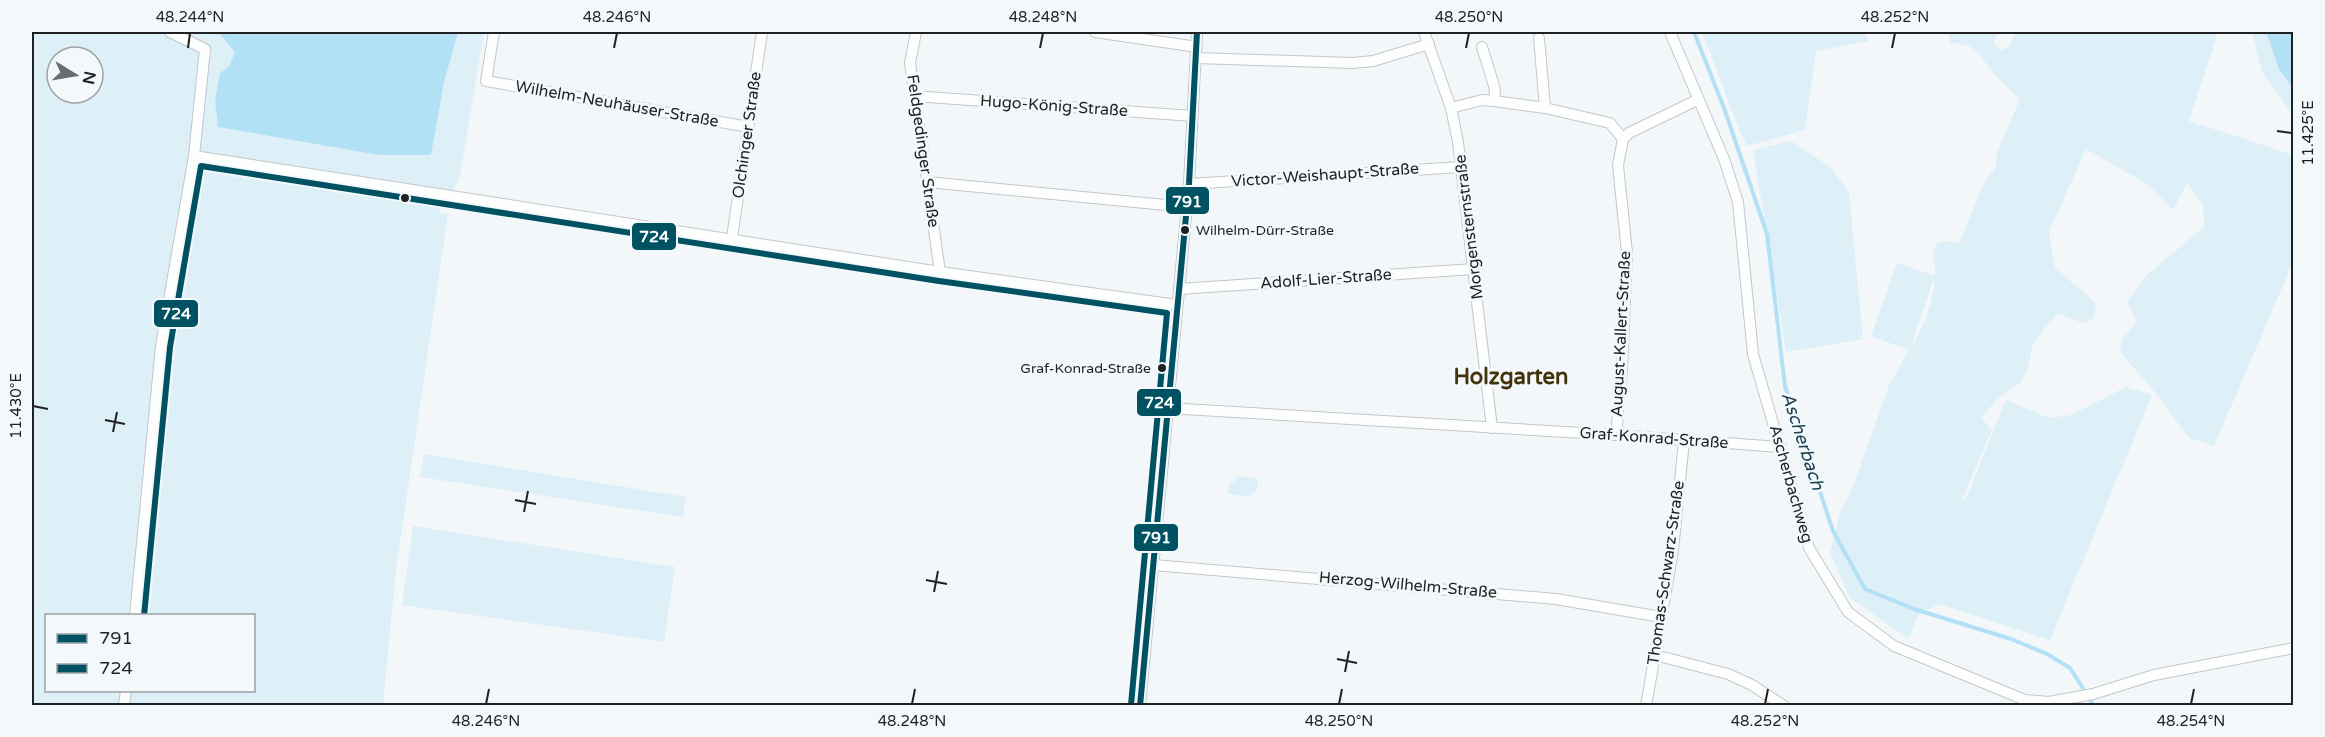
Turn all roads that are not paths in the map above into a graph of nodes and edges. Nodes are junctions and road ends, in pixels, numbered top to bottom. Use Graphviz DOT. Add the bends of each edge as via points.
graph roads {
  1 [pos="170,32"];
  2 [pos="494,32"];
  3 [pos="762,32"];
  4 [pos="916,32"];
  5 [pos="1095,32"];
  6 [pos="1197,32"];
  7 [pos="1424,32"];
  8 [pos="1670,32"];
  9 [pos="1539,38"];
  10 [pos="1429,44"];
  11 [pos="1197,46"];
  12 [pos="1482,47"];
  13 [pos="1196,58"];
  14 [pos="914,96"];
  15 [pos="1697,100"];
  16 [pos="1494,101"];
  17 [pos="1451,108"];
  18 [pos="1545,108"];
  19 [pos="1193,116"];
  20 [pos="748,128"];
  21 [pos="1623,139"];
  22 [pos="194,156"];
  23 [pos="1462,166"];
  24 [pos="927,182"];
  25 [pos="1189,184"];
  26 [pos="1186,207"];
  27 [pos="732,238"];
  28 [pos="1474,269"];
  29 [pos="940,272"];
  30 [pos="1179,289"];
  31 [pos="1177,304"];
  32 [pos="1167,408"];
  33 [pos="1492,428"];
  34 [pos="1616,435"];
  35 [pos="1684,441"];
  36 [pos="1781,447"];
  37 [pos="1153,565"];
  38 [pos="135,614"];
  39 [pos="1661,617"];
  40 [pos="2294,648"];
  41 [pos="1655,655"];
  42 [pos="1140,705"];
  43 [pos="1646,705"];
  44 [pos="1784,705"];
  1 -- 22 [label="street" via="205,49"];
  2 -- 20 [label="street, Wilhelm-Neuhäuser-Straße" via="486,81"];
  3 -- 20 [label="street, Olchinger Straße"];
  4 -- 14 [label="street, Feldgedinger Straße" via="910,63"];
  5 -- 11 [label="street"];
  6 -- 11 [label="street"];
  7 -- 10 [label="street, Morgensternstraße"];
  8 -- 15 [label="street, Ascherbachweg"];
  9 -- 18 [label="street"];
  10 -- 13 [label="street" via="1353,63"];
  10 -- 17 [label="street, Morgensternstraße"];
  11 -- 13 [label="street"];
  12 -- 16 [label="street" via="1495,89"];
  13 -- 19 [label="street"];
  14 -- 19 [label="street, Hugo-König-Straße"];
  14 -- 24 [label="street, Feldgedinger Straße"];
  15 -- 21 [label="street"];
  15 -- 36 [label="street, Ascherbachweg" via="1724,159 1738,202 1753,354"];
  16 -- 17 [label="street"];
  16 -- 18 [label="street"];
  17 -- 23 [label="street, Morgensternstraße"];
  18 -- 21 [label="street" via="1610,123"];
  19 -- 25 [label="street"];
  20 -- 27 [label="street, Olchinger Straße"];
  21 -- 34 [label="street, August-Kallert-Straße" via="1618,165 1627,253"];
  22 -- 27 [label="street"];
  22 -- 38 [label="street" via="160,346"];
  23 -- 25 [label="street, Victor-Weishaupt-Straße"];
  23 -- 28 [label="street, Morgensternstraße"];
  24 -- 26 [label="street"];
  24 -- 29 [label="street, Feldgedinger Straße"];
  25 -- 26 [label="street"];
  26 -- 30 [label="street"];
  27 -- 29 [label="street"];
  28 -- 30 [label="street, Adolf-Lier-Straße"];
  28 -- 33 [label="street, Morgensternstraße"];
  29 -- 31 [label="street"];
  30 -- 31 [label="street"];
  31 -- 32 [label="street"];
  32 -- 33 [label="street, Graf-Konrad-Straße"];
  32 -- 37 [label="street"];
  33 -- 34 [label="street, Graf-Konrad-Straße"];
  34 -- 35 [label="street, Graf-Konrad-Straße"];
  35 -- 36 [label="street, Graf-Konrad-Straße"];
  35 -- 39 [label="street, Thomas-Schwarz-Straße" via="1673,550"];
  36 -- 40 [label="street, Ascherbachweg" via="1809,548 1848,612 1894,646 2025,700 2049,702 2081,697 2154,675"];
  37 -- 39 [label="street, Herzog-Wilhelm-Straße" via="1556,599"];
  37 -- 42 [label="street"];
  39 -- 41 [label="street, Thomas-Schwarz-Straße"];
  41 -- 43 [label="street, Thomas-Schwarz-Straße"];
  41 -- 44 [label="street" via="1728,674"];
}
